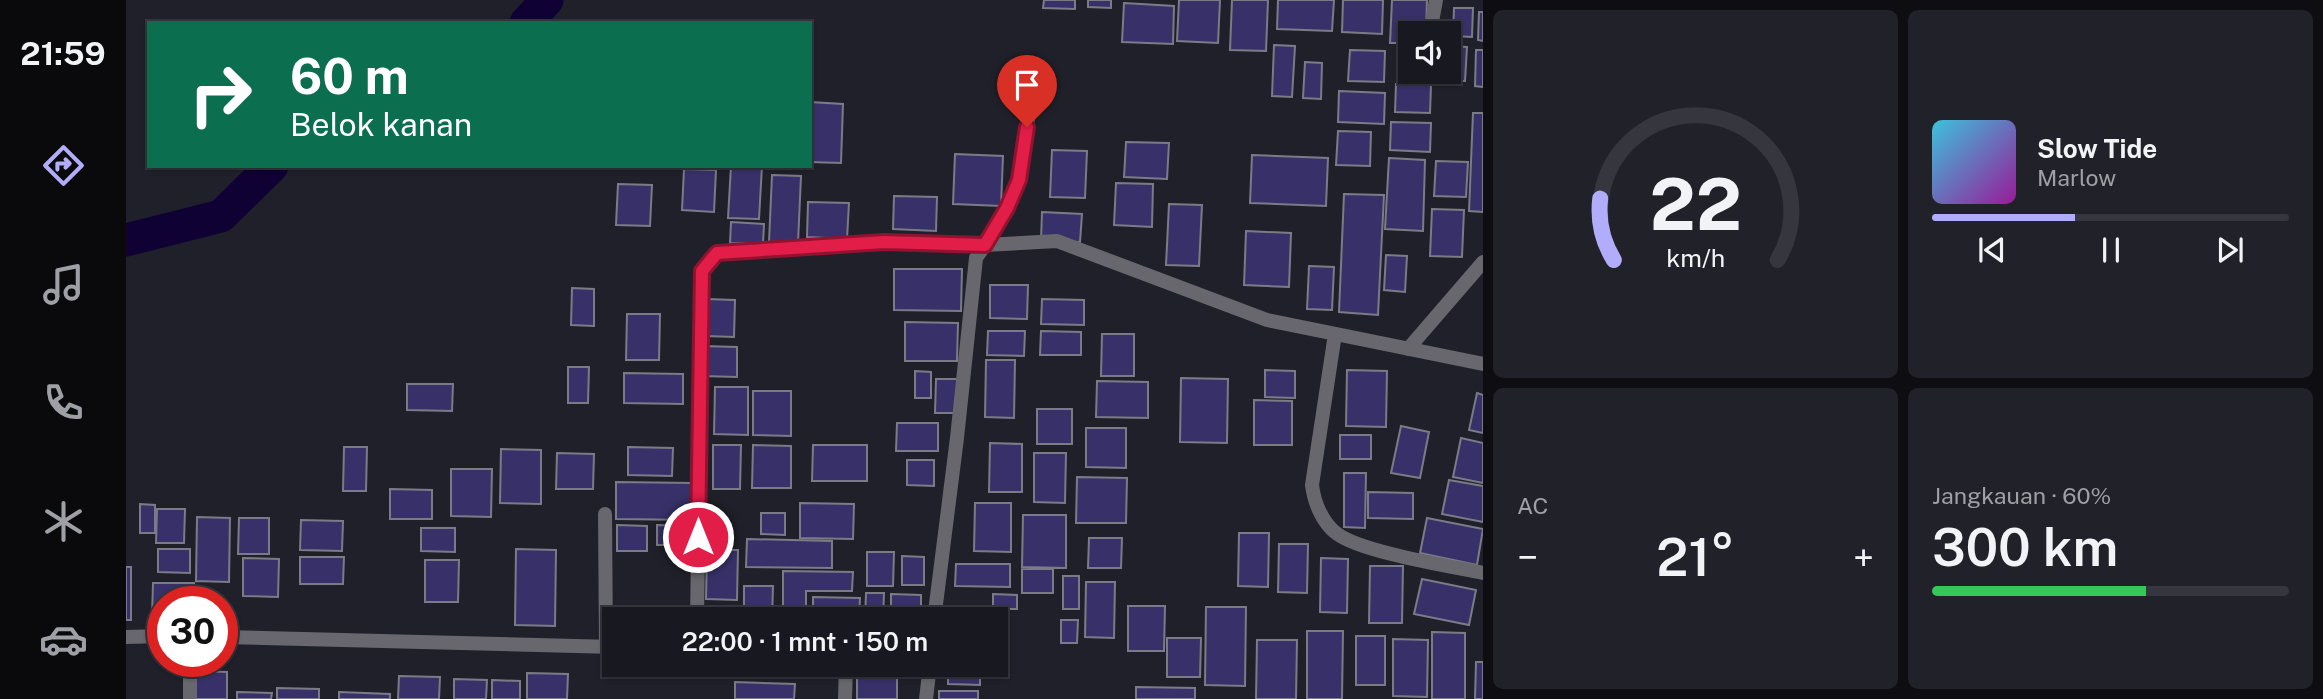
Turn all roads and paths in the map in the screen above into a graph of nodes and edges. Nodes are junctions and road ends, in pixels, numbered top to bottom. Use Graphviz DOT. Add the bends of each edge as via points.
graph roads {
  1 [pos="1436,0"];
  2 [pos="1432,21"];
  3 [pos="1031,100"];
  4 [pos="985,245"];
  5 [pos="1483,262"];
  6 [pos="1335,334"];
  7 [pos="1408,349"];
  8 [pos="1483,364"];
  9 [pos="606,514"];
  10 [pos="1483,573"];
  11 [pos="609,607"];
  12 [pos="697,607"];
  13 [pos="936,607"];
  14 [pos="147,636"];
  15 [pos="238,636"];
  16 [pos="126,637"];
  17 [pos="602,647"];
  18 [pos="190,677"];
  19 [pos="846,677"];
  20 [pos="929,677"];
  21 [pos="190,699"];
  22 [pos="845,699"];
  23 [pos="926,699"];
  1 -- 2 [label="street"];
  3 -- 4 [label="street" via="1019,180"];
  4 -- 6 [label="street" via="1057,241 1267,320"];
  4 -- 12 [label="street" via="884,242 717,253 702,271"];
  4 -- 13 [label="street" via="976,258"];
  5 -- 7 [label="street"];
  6 -- 7 [label="street"];
  6 -- 10 [label="street" via="1312,485 1322,515 1336,533 1350,541"];
  7 -- 8 [label="street"];
  9 -- 11 [label="street"];
  14 -- 16 [label="street"];
  15 -- 17 [label="street"];
  18 -- 21 [label="street"];
  19 -- 22 [label="street"];
  20 -- 23 [label="street"];
}
